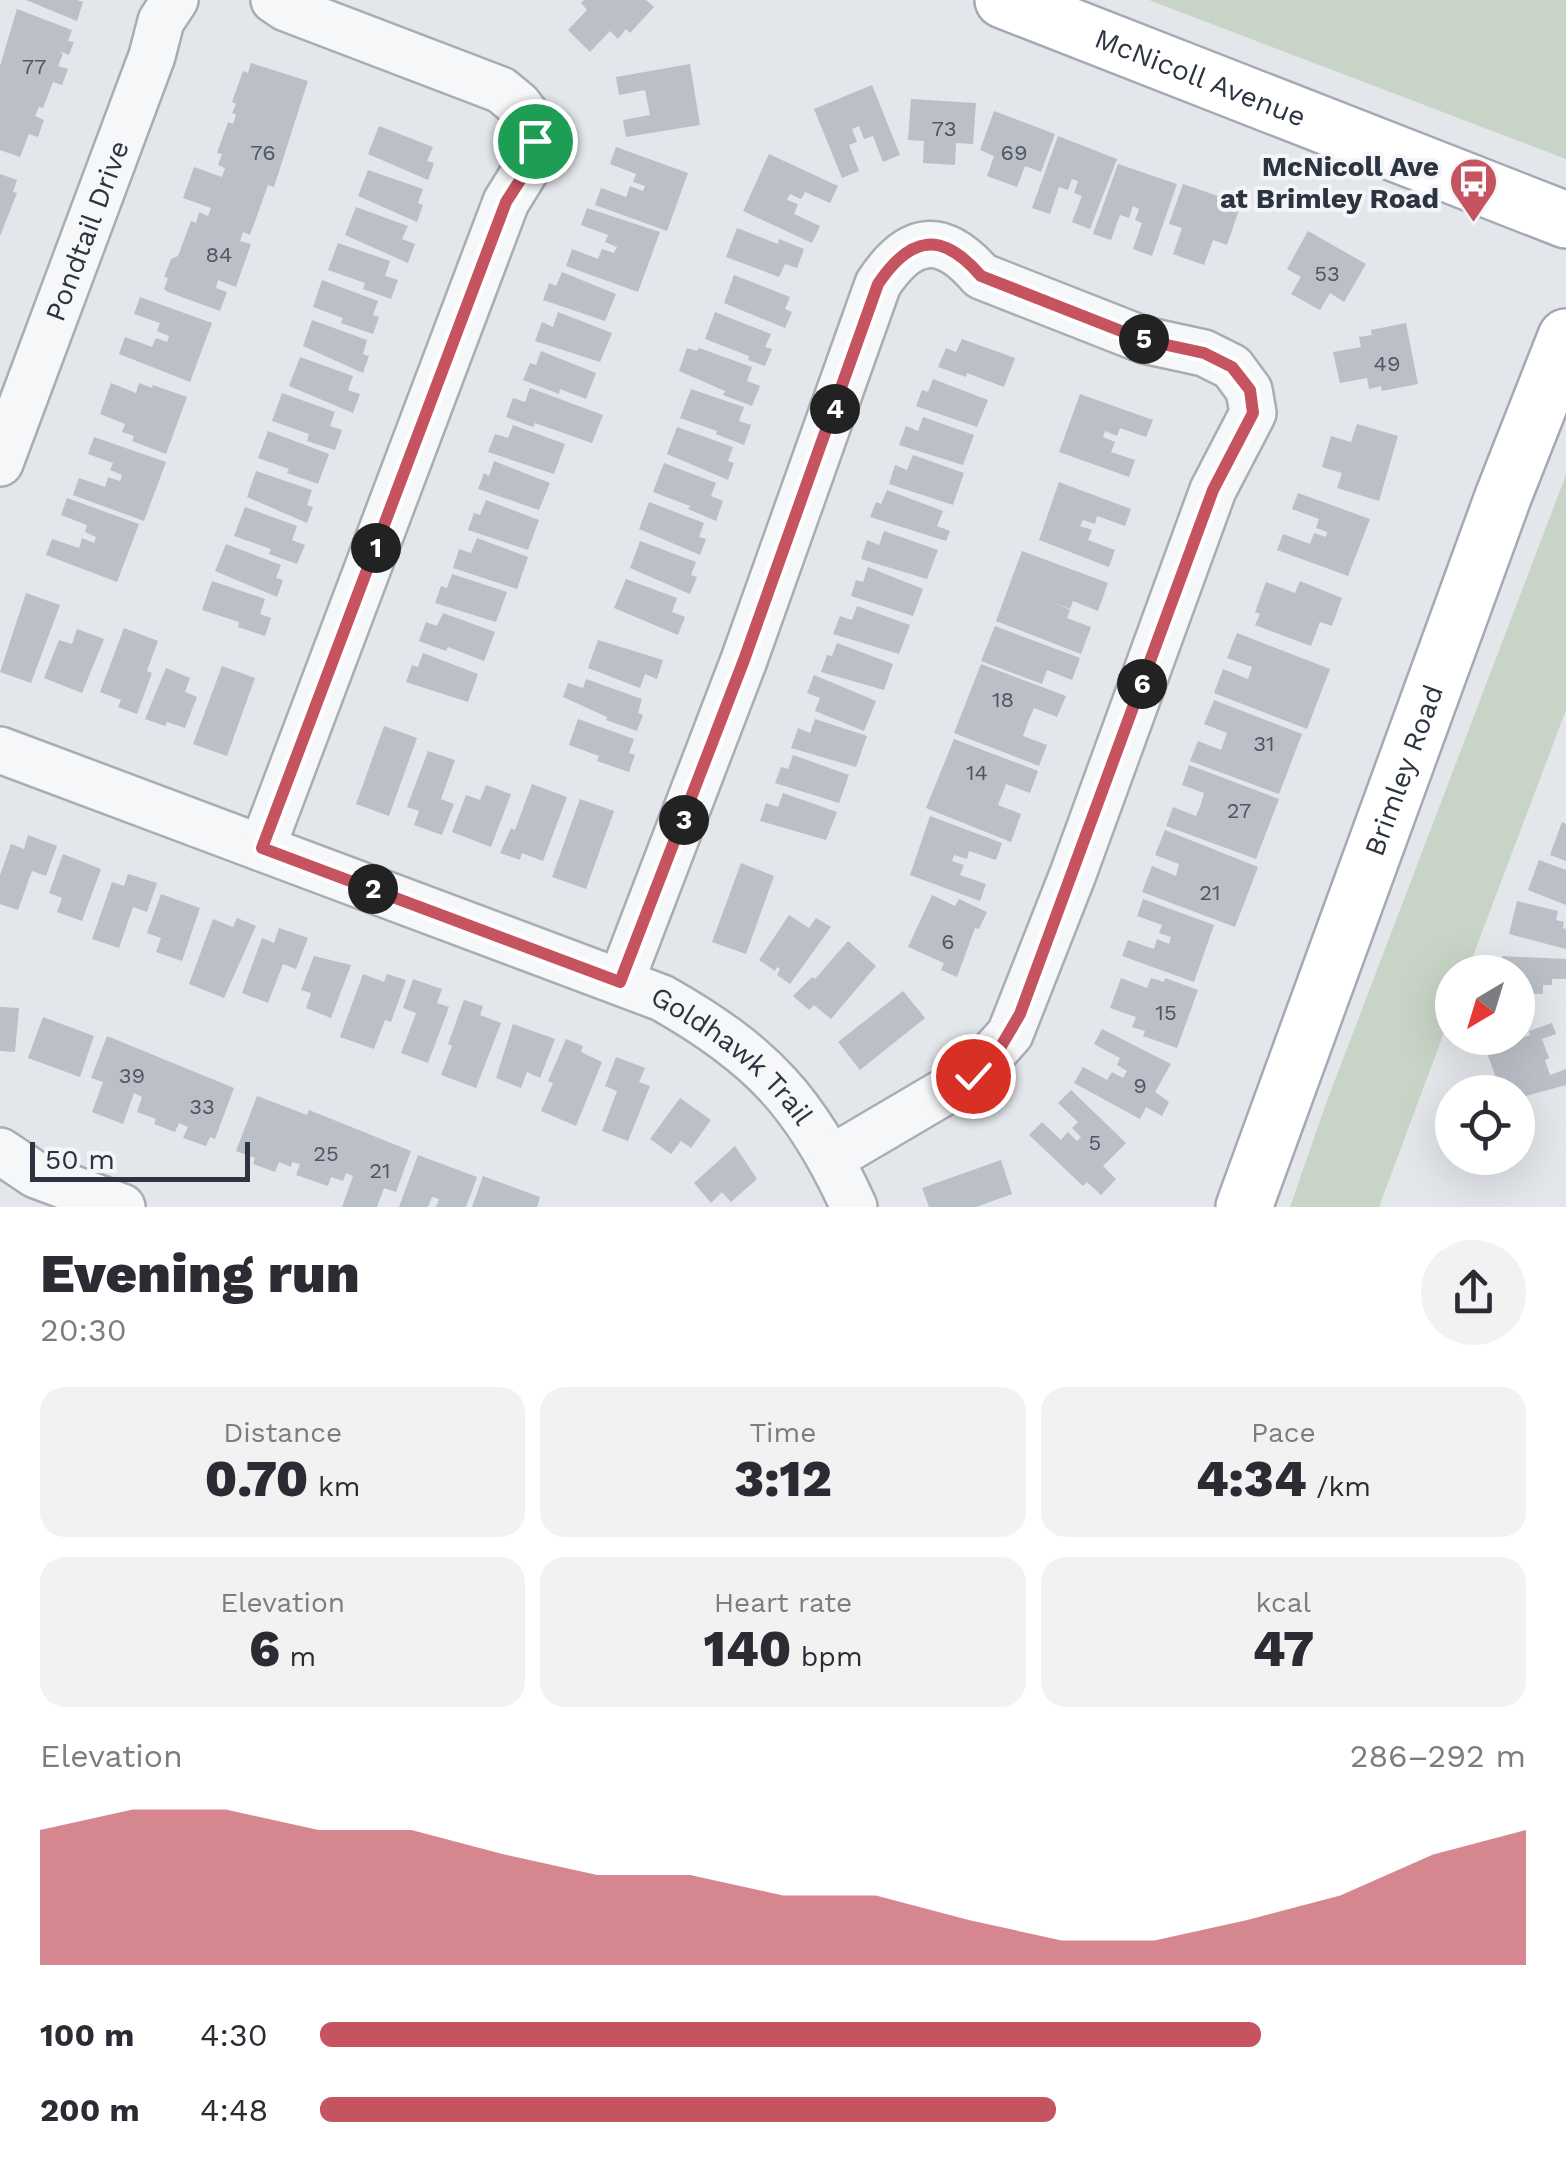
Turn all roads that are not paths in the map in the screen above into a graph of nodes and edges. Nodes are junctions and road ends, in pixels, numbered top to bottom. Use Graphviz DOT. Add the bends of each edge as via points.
graph roads {
  1 [pos="175,0"];
  2 [pos="274,0"];
  3 [pos="1002,0"];
  4 [pos="1566,220"];
  5 [pos="1566,337"];
  6 [pos="0,463"];
  7 [pos="0,750"];
  8 [pos="262,848"];
  9 [pos="620,982"];
  10 [pos="0,1151"];
  11 [pos="832,1158"];
  12 [pos="122,1207"];
  13 [pos="854,1207"];
  14 [pos="1244,1207"];
  1 -- 6 [label="street, Pondtail Drive" via="161,21"];
  2 -- 8 [label="street" via="501,90 530,120 535,141 528,168 506,202"];
  3 -- 4 [label="main road, McNicoll Avenue"];
  5 -- 14 [label="main road, Brimley Road"];
  7 -- 8 [label="street, Goldhawk Trail"];
  8 -- 9 [label="street, Goldhawk Trail"];
  9 -- 11 [label="street, Goldhawk Trail" via="662,998 744,1050 779,1084"];
  9 -- 11 [label="street" via="878,284 892,264 911,247 935,245 962,254 981,276 1232,367 1250,390 1253,413 1213,490 1010,1034 973,1076"];
  10 -- 12 [label="street" via="36,1175"];
  11 -- 13 [label="street, Goldhawk Trail"];
}
